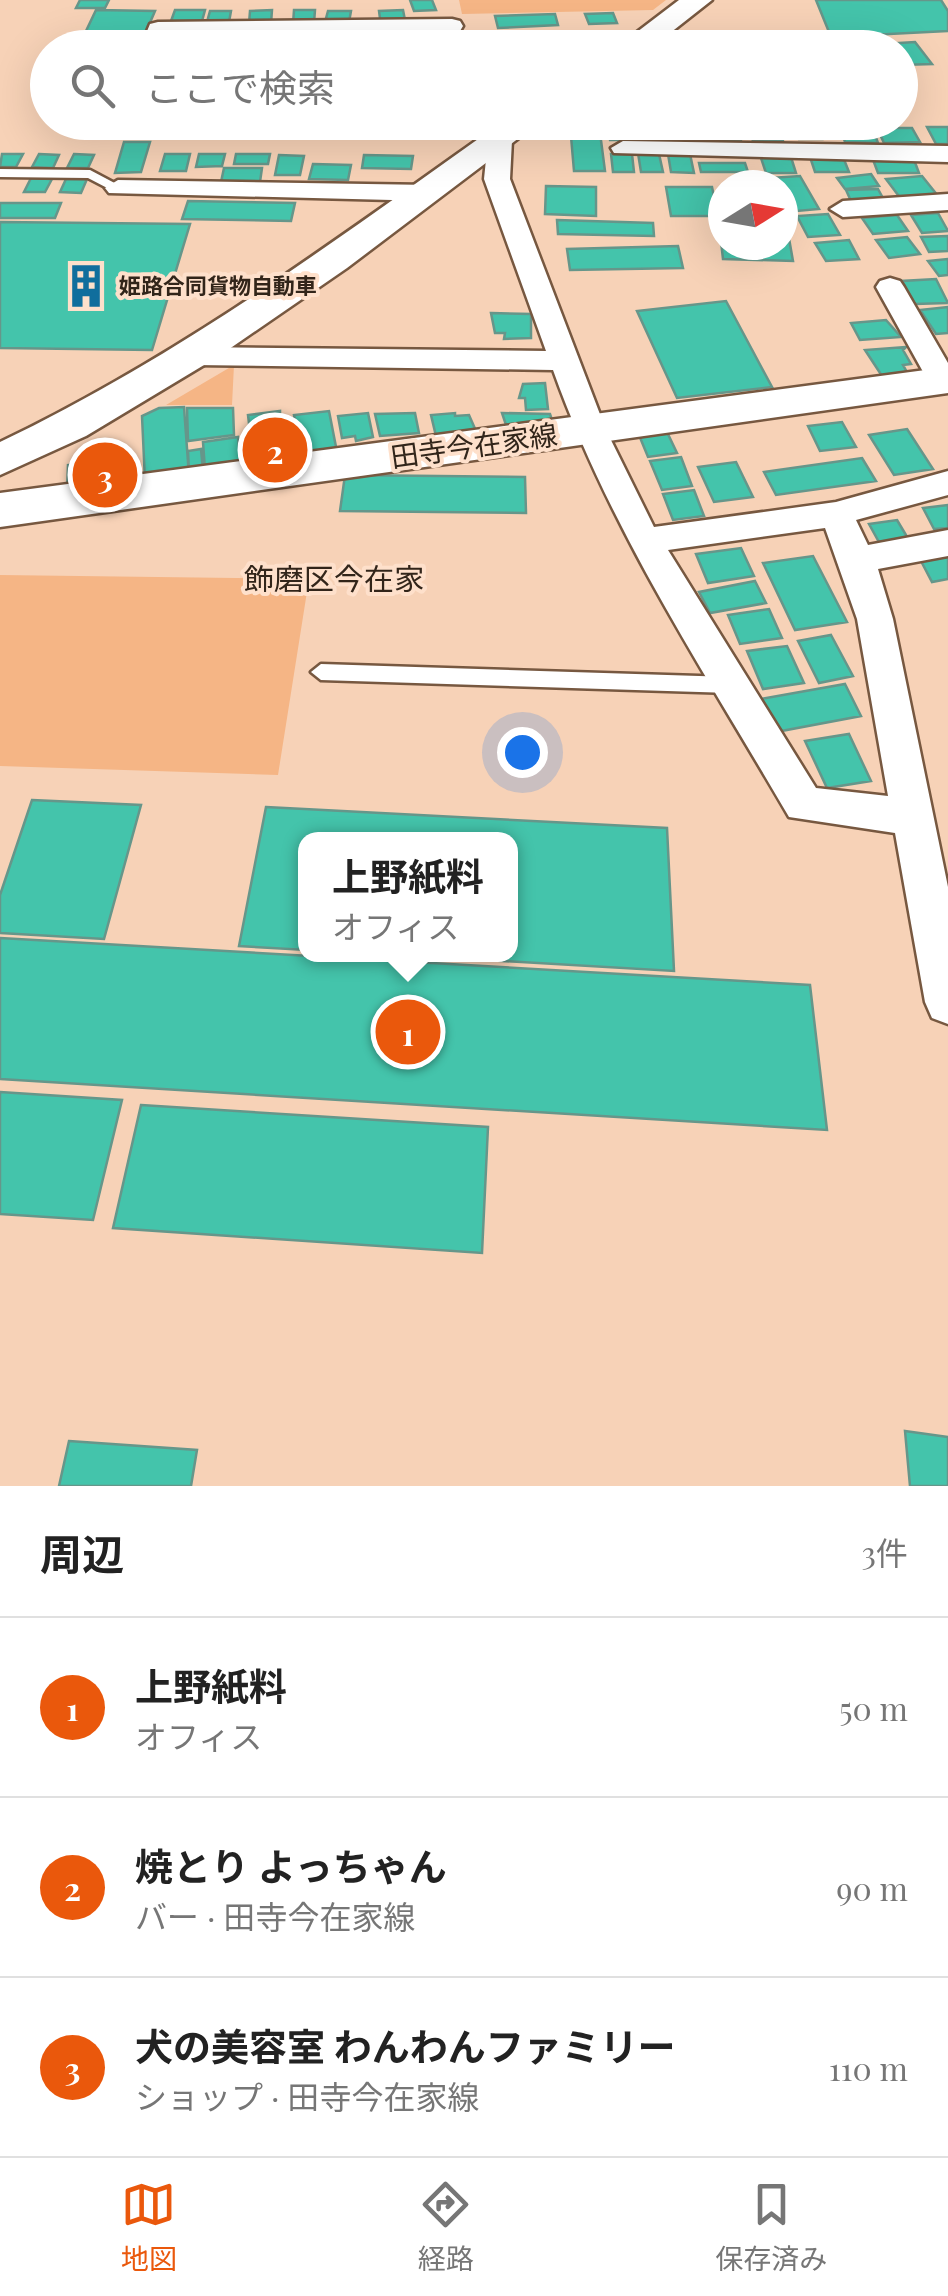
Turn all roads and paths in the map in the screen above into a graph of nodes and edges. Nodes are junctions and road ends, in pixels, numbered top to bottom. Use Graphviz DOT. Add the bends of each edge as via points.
graph roads {
  1 [pos="446,0"];
  2 [pos="698,0"];
  3 [pos="158,30"];
  4 [pos="195,30"];
  5 [pos="454,30"];
  6 [pos="656,30"];
  7 [pos="492,140"];
  8 [pos="504,140"];
  9 [pos="623,148"];
  10 [pos="948,154"];
  11 [pos="0,173"];
  12 [pos="118,188"];
  13 [pos="431,194"];
  14 [pos="947,203"];
  15 [pos="842,212"];
  16 [pos="890,287"];
  17 [pos="195,356"];
  18 [pos="567,362"];
  19 [pos="945,380"];
  20 [pos="590,430"];
  21 [pos="0,460"];
  22 [pos="948,483"];
  23 [pos="0,510"];
  24 [pos="836,514"];
  25 [pos="644,541"];
  26 [pos="948,543"];
  27 [pos="857,560"];
  28 [pos="321,672"];
  29 [pos="731,684"];
  30 [pos="911,818"];
  31 [pos="940,905"];
  32 [pos="948,1002"];
  1 -- 5 [label="street"];
  2 -- 6 [label="street"];
  3 -- 4 [label="street"];
  7 -- 13 [label="street"];
  8 -- 18 [label="street" via="498,180"];
  9 -- 10 [label="street"];
  11 -- 12 [label="lane" via="90,174"];
  12 -- 13 [label="street"];
  13 -- 17 [label="street"];
  14 -- 15 [label="street"];
  16 -- 19 [label="street"];
  17 -- 18 [label="street"];
  17 -- 21 [label="street"];
  18 -- 20 [label="street"];
  19 -- 20 [label="street, 田寺今在家線"];
  20 -- 23 [label="street, 田寺今在家線"];
  20 -- 25 [label="street"];
  22 -- 24 [label="street"];
  24 -- 25 [label="street"];
  24 -- 27 [label="street"];
  25 -- 29 [label="street"];
  26 -- 27 [label="street"];
  27 -- 30 [label="street" via="875,619"];
  28 -- 29 [label="lane"];
  29 -- 30 [label="street" via="804,804"];
  30 -- 31 [label="street"];
  31 -- 32 [label="street"];
}
